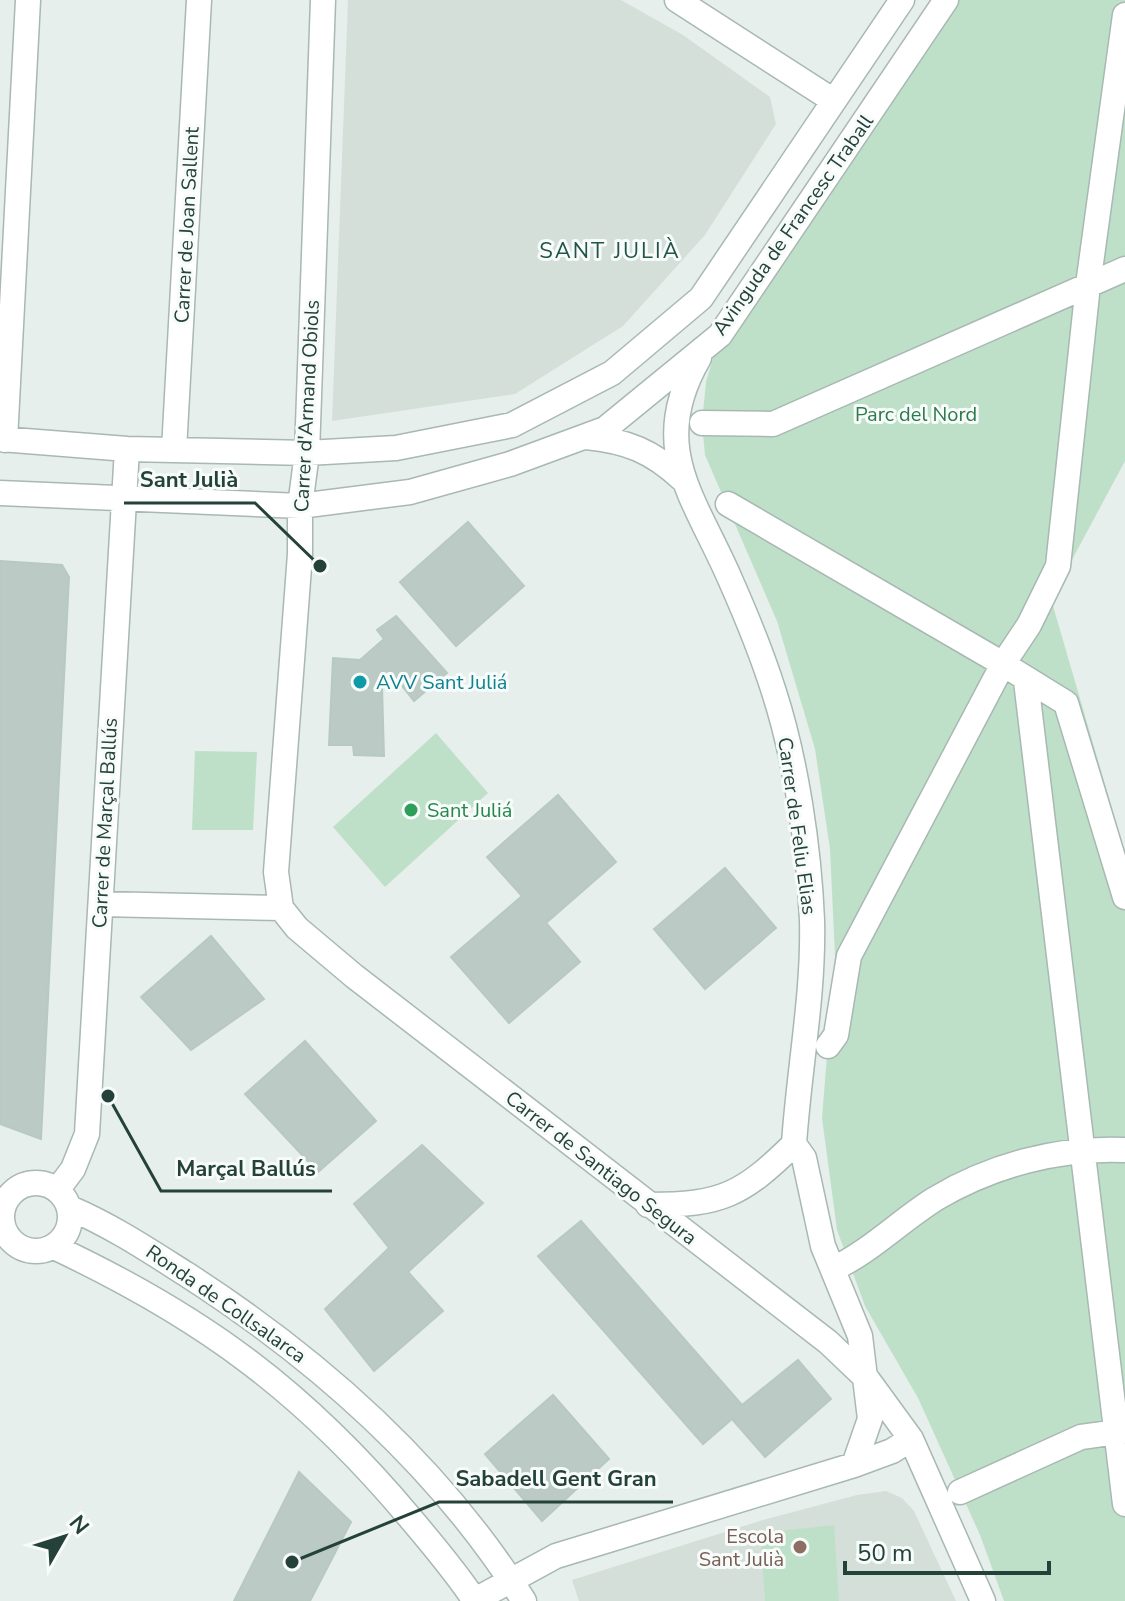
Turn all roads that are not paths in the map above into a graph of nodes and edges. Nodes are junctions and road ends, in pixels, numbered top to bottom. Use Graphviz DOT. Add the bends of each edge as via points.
graph roads {
  1 [pos="28,0"];
  2 [pos="199,0"];
  3 [pos="323,0"];
  4 [pos="677,0"];
  5 [pos="902,0"];
  6 [pos="946,0"];
  7 [pos="1125,15"];
  8 [pos="834,101"];
  9 [pos="1125,269"];
  10 [pos="1088,285"];
  11 [pos="707,346"];
  12 [pos="702,423"];
  13 [pos="584,436"];
  14 [pos="2,439"];
  15 [pos="127,449"];
  16 [pos="174,450"];
  17 [pos="307,453"];
  18 [pos="682,479"];
  19 [pos="0,493"];
  20 [pos="122,499"];
  21 [pos="728,504"];
  22 [pos="300,506"];
  23 [pos="1003,664"];
  24 [pos="1026,681"];
  25 [pos="1125,897"];
  26 [pos="101,904"];
  27 [pos="281,908"];
  28 [pos="828,1046"];
  29 [pos="794,1144"];
  30 [pos="1083,1148"];
  31 [pos="1125,1150"];
  32 [pos="7,1186"];
  33 [pos="64,1198"];
  34 [pos="648,1205"];
  35 [pos="4,1238"];
  36 [pos="54,1247"];
  37 [pos="833,1269"];
  38 [pos="868,1380"];
  39 [pos="1120,1431"];
  40 [pos="911,1439"];
  41 [pos="854,1465"];
  42 [pos="960,1492"];
  43 [pos="1125,1504"];
  44 [pos="510,1580"];
  45 [pos="475,1601"];
  46 [pos="524,1601"];
  47 [pos="983,1601"];
  1 -- 14 [label="street"];
  2 -- 16 [label="street, Carrer de Joan Sallent"];
  3 -- 17 [label="street, Carrer d'Armand Obiols"];
  4 -- 8 [label="street"];
  5 -- 8 [label="street, Avinguda de Francesc Traball"];
  6 -- 11 [label="street, Avinguda de Francesc Traball" via="720,335"];
  7 -- 10 [label="street"];
  8 -- 17 [label="street, Avinguda de Francesc Traball" via="701,298 612,373 512,425 396,448"];
  9 -- 10 [label="street"];
  10 -- 12 [label="street" via="773,424"];
  10 -- 23 [label="street" via="1058,566"];
  11 -- 13 [label="street, Avinguda de Francesc Traball" via="605,429"];
  11 -- 18 [label="street, Carrer de Feliu Elias" via="677,409"];
  13 -- 18 [label="street, Carrer de Feliu Elias" via="642,448"];
  13 -- 22 [label="street, Avinguda de Francesc Traball" via="410,492"];
  14 -- 15 [label="street, Avinguda de Francesc Traball"];
  15 -- 16 [label="street, Avinguda de Francesc Traball"];
  15 -- 20 [label="street, Carrer de Marçal Ballús"];
  16 -- 17 [label="street, Avinguda de Francesc Traball"];
  17 -- 22 [label="street, Carrer d'Armand Obiols"];
  18 -- 29 [label="street, Carrer de Feliu Elias" via="730,579 769,679 793,769 812,920"];
  19 -- 20 [label="street, Avinguda de Francesc Traball"];
  20 -- 22 [label="street, Avinguda de Francesc Traball"];
  20 -- 26 [label="street, Carrer de Marçal Ballús"];
  21 -- 23 [label="street"];
  22 -- 27 [label="street, Carrer d'Armand Obiols" via="276,872"];
  23 -- 24 [label="street"];
  23 -- 28 [label="street" via="849,956 836,1035"];
  24 -- 25 [label="street" via="1066,703"];
  24 -- 30 [label="street"];
  26 -- 27 [label="street"];
  26 -- 33 [label="street, Carrer de Marçal Ballús" via="87,1134"];
  27 -- 34 [label="street, Carrer de Santiago Segura" via="354,976"];
  29 -- 34 [label="street" via="749,1185 722,1199"];
  29 -- 37 [label="street, Carrer de Feliu Elias" via="804,1158"];
  30 -- 31 [label="street"];
  30 -- 37 [label="street" via="989,1171 935,1199"];
  30 -- 39 [label="street"];
  32 -- 33 [label="street" via="36,1182"];
  32 -- 35 [label="street"];
  33 -- 36 [label="street" via="69,1230"];
  33 -- 44 [label="street, Ronda de Collsalarca" via="293,1347 385,1430 497,1558"];
  34 -- 38 [label="street, Carrer de Santiago Segura" via="828,1342"];
  35 -- 36 [label="street" via="34,1251"];
  36 -- 45 [label="street, Ronda de Collsalarca" via="165,1303 217,1335 286,1389 365,1463"];
  37 -- 38 [label="street, Carrer de Feliu Elias" via="860,1336"];
  38 -- 40 [label="street, Carrer de Santiago Segura"];
  38 -- 41 [label="street, Carrer de Feliu Elias" via="870,1419"];
  39 -- 42 [label="street" via="1081,1437"];
  39 -- 43 [label="street"];
  40 -- 41 [label="street"];
  40 -- 47 [label="street"];
  41 -- 44 [label="street" via="629,1531 556,1556"];
  44 -- 45 [label="street"];
  44 -- 46 [label="street, Ronda de Collsalarca"];
}
